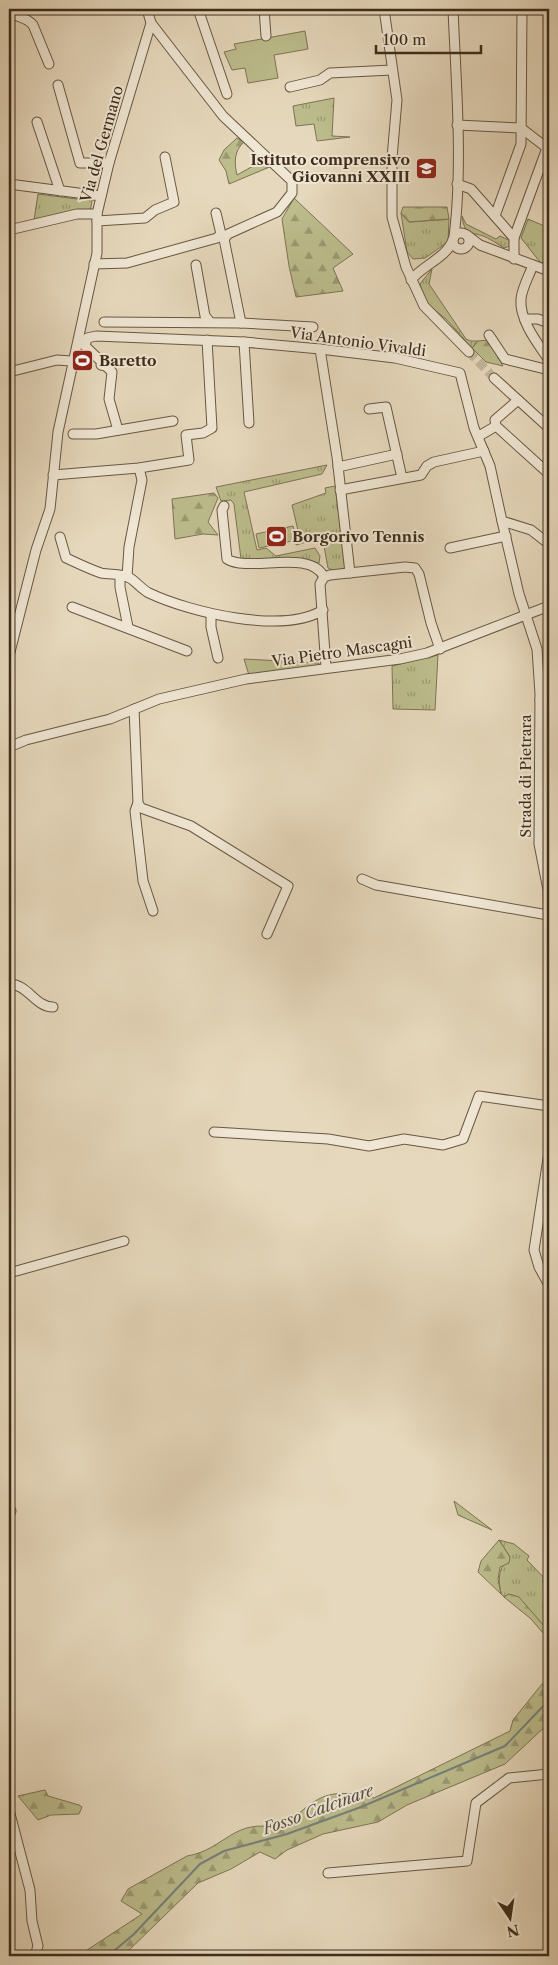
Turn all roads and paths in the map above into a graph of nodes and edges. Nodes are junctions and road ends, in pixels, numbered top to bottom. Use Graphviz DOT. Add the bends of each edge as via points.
graph roads {
  1 [pos="147,9"];
  2 [pos="198,9"];
  3 [pos="264,9"];
  4 [pos="384,9"];
  5 [pos="453,9"];
  6 [pos="522,9"];
  7 [pos="9,11"];
  8 [pos="151,23"];
  9 [pos="266,36"];
  10 [pos="49,64"];
  11 [pos="392,70"];
  12 [pos="58,85"];
  13 [pos="290,87"];
  14 [pos="227,94"];
  15 [pos="37,122"];
  16 [pos="457,125"];
  17 [pos="521,128"];
  18 [pos="166,157"];
  19 [pos="109,162"];
  20 [pos="9,184"];
  21 [pos="457,184"];
  22 [pos="60,191"];
  23 [pos="101,196"];
  24 [pos="216,213"];
  25 [pos="456,216"];
  26 [pos="495,216"];
  27 [pos="97,217"];
  28 [pos="9,230"];
  29 [pos="465,234"];
  30 [pos="454,238"];
  31 [pos="514,238"];
  32 [pos="480,245"];
  33 [pos="463,247"];
  34 [pos="445,253"];
  35 [pos="514,259"];
  36 [pos="94,264"];
  37 [pos="196,265"];
  38 [pos="541,268"];
  39 [pos="409,276"];
  40 [pos="526,319"];
  41 [pos="104,322"];
  42 [pos="210,322"];
  43 [pos="241,323"];
  44 [pos="549,323"];
  45 [pos="313,327"];
  46 [pos="489,335"];
  47 [pos="207,340"];
  48 [pos="244,342"];
  49 [pos="76,349"];
  50 [pos="320,349"];
  51 [pos="469,352"];
  52 [pos="549,360"];
  53 [pos="72,361"];
  54 [pos="106,366"];
  55 [pos="549,370"];
  56 [pos="9,372"];
  57 [pos="494,378"];
  58 [pos="518,400"];
  59 [pos="369,409"];
  60 [pos="173,421"];
  61 [pos="249,424"];
  62 [pos="496,426"];
  63 [pos="549,428"];
  64 [pos="118,430"];
  65 [pos="73,434"];
  66 [pos="479,436"];
  67 [pos="484,451"];
  68 [pos="397,454"];
  69 [pos="338,467"];
  70 [pos="139,468"];
  71 [pos="549,474"];
  72 [pos="53,475"];
  73 [pos="402,478"];
  74 [pos="340,490"];
  75 [pos="224,506"];
  76 [pos="502,521"];
  77 [pos="506,536"];
  78 [pos="60,537"];
  79 [pos="549,544"];
  80 [pos="450,548"];
  81 [pos="350,573"];
  82 [pos="124,576"];
  83 [pos="324,577"];
  84 [pos="549,606"];
  85 [pos="72,607"];
  86 [pos="323,610"];
  87 [pos="211,614"];
  88 [pos="526,615"];
  89 [pos="128,627"];
  90 [pos="440,649"];
  91 [pos="187,651"];
  92 [pos="9,656"];
  93 [pos="218,658"];
  94 [pos="326,668"];
  95 [pos="549,697"];
  96 [pos="540,700"];
  97 [pos="134,709"];
  98 [pos="9,747"];
  99 [pos="138,802"];
  100 [pos="362,879"];
  101 [pos="153,911"];
  102 [pos="548,914"];
  103 [pos="267,934"];
  104 [pos="549,939"];
  105 [pos="9,984"];
  106 [pos="53,1007"];
  107 [pos="549,1106"];
  108 [pos="214,1132"];
  109 [pos="549,1152"];
  110 [pos="124,1241"];
  111 [pos="9,1273"];
  112 [pos="549,1286"];
  113 [pos="549,1774"];
  114 [pos="9,1810"];
  115 [pos="328,1873"];
  116 [pos="35,1956"];
  1 -- 8 [label="street"];
  2 -- 14 [label="street"];
  3 -- 9 [label="street"];
  4 -- 11 [label="street"];
  5 -- 16 [label="street"];
  6 -- 17 [label="street"];
  7 -- 10 [label="street" via="33,25"];
  8 -- 19 [label="street, Via del Germano"];
  8 -- 43 [label="street" via="224,116 292,181 292,193 277,212 228,234 224,240"];
  11 -- 13 [label="street" via="330,73 320,80"];
  11 -- 39 [label="street" via="397,100 392,158 392,217"];
  12 -- 19 [label="street" via="80,163"];
  15 -- 22 [label="street"];
  16 -- 17 [label="street"];
  16 -- 21 [label="street"];
  17 -- 26 [label="street" via="521,144"];
  17 -- 31 [label="street" via="547,148"];
  18 -- 27 [label="street" via="174,202 145,218"];
  19 -- 23 [label="street, Via del Germano"];
  20 -- 22 [label="street"];
  21 -- 25 [label="street"];
  21 -- 26 [label="street" via="471,189"];
  22 -- 23 [label="street"];
  23 -- 27 [label="street, Via del Germano"];
  24 -- 36 [label="street" via="221,230 217,238 127,263"];
  25 -- 29 [label="street"];
  25 -- 30 [label="street"];
  26 -- 31 [label="street"];
  27 -- 28 [label="street" via="77,214"];
  27 -- 36 [label="street, Via del Germano" via="98,242"];
  29 -- 30 [label="street" via="458,233"];
  29 -- 32 [label="street"];
  29 -- 33 [label="street" via="469,239"];
  30 -- 33 [label="street" via="455,246"];
  30 -- 34 [label="street"];
  31 -- 35 [label="street"];
  32 -- 33 [label="street"];
  32 -- 35 [label="street"];
  33 -- 34 [label="street"];
  34 -- 39 [label="street"];
  35 -- 38 [label="street"];
  36 -- 49 [label="street, Via del Germano"];
  37 -- 42 [label="street" via="205,316"];
  38 -- 40 [label="street" via="521,299"];
  39 -- 51 [label="street" via="424,306"];
  40 -- 44 [label="street"];
  40 -- 52 [label="street"];
  41 -- 42 [label="street"];
  42 -- 43 [label="street"];
  43 -- 45 [label="street"];
  46 -- 55 [label="street" via="505,359"];
  47 -- 48 [label="street, Via Antonio Vivaldi"];
  47 -- 54 [label="street, Via Antonio Vivaldi" via="86,338 85,346"];
  47 -- 70 [label="street" via="212,428 186,435 189,460"];
  48 -- 50 [label="street, Via Antonio Vivaldi"];
  48 -- 61 [label="street"];
  49 -- 53 [label="street, Via del Germano"];
  49 -- 54 [label="street"];
  50 -- 66 [label="street, Via Antonio Vivaldi" via="395,358 460,373"];
  50 -- 69 [label="street"];
  53 -- 56 [label="street" via="57,360"];
  53 -- 72 [label="street, Via del Germano"];
  54 -- 64 [label="street" via="112,372 109,399"];
  57 -- 58 [label="street"];
  58 -- 62 [label="street" via="495,420"];
  58 -- 63 [label="street"];
  59 -- 68 [label="street" via="386,407"];
  60 -- 64 [label="street"];
  62 -- 66 [label="street"];
  62 -- 71 [label="street"];
  64 -- 65 [label="street"];
  66 -- 67 [label="street, Via Antonio Vivaldi"];
  67 -- 73 [label="street" via="434,462 421,475"];
  67 -- 76 [label="street, Via Antonio Vivaldi"];
  68 -- 69 [label="street"];
  68 -- 73 [label="street"];
  69 -- 74 [label="street"];
  70 -- 72 [label="street"];
  70 -- 82 [label="street" via="142,480"];
  72 -- 92 [label="street, Via del Germano" via="50,509"];
  73 -- 74 [label="street"];
  74 -- 81 [label="street"];
  75 -- 83 [label="street" via="227,558 233,562 309,565 321,571"];
  76 -- 77 [label="street, Via Antonio Vivaldi"];
  76 -- 79 [label="street" via="531,530"];
  77 -- 80 [label="street"];
  77 -- 88 [label="street, Via Antonio Vivaldi"];
  78 -- 82 [label="street" via="66,558 101,573"];
  81 -- 83 [label="street"];
  81 -- 90 [label="street" via="415,568 420,574"];
  82 -- 87 [label="street" via="148,592"];
  82 -- 89 [label="street" via="120,588"];
  83 -- 86 [label="street" via="320,584"];
  84 -- 88 [label="street, Via Pietro Mascagni"];
  85 -- 89 [label="street"];
  86 -- 87 [label="street" via="306,617 271,620"];
  86 -- 94 [label="street"];
  87 -- 93 [label="street"];
  88 -- 90 [label="street, Via Pietro Mascagni"];
  88 -- 96 [label="street, Strada di Pietrara" via="536,649"];
  89 -- 91 [label="street"];
  90 -- 94 [label="street, Via Pietro Mascagni" via="400,659"];
  94 -- 97 [label="street, Via Pietro Mascagni" via="246,679 160,699"];
  95 -- 96 [label="street"];
  96 -- 102 [label="street, Strada di Pietrara" via="539,844 548,890"];
  97 -- 98 [label="street, Via Pietro Mascagni"];
  97 -- 99 [label="street"];
  99 -- 101 [label="street" via="136,811 143,881"];
  99 -- 103 [label="street" via="141,808 191,826 288,886"];
  100 -- 102 [label="street" via="376,885"];
  102 -- 104 [label="street, Strada di Pietrara"];
  105 -- 106 [label="street" via="20,985 43,1005"];
  107 -- 108 [label="street" via="479,1096 463,1139 442,1145 404,1139 369,1146 328,1139"];
  109 -- 112 [label="street" via="534,1250"];
  110 -- 111 [label="street"];
  113 -- 115 [label="street" via="509,1778 476,1803 467,1861"];
  114 -- 116 [label="street" via="30,1890 38,1946"];
}
